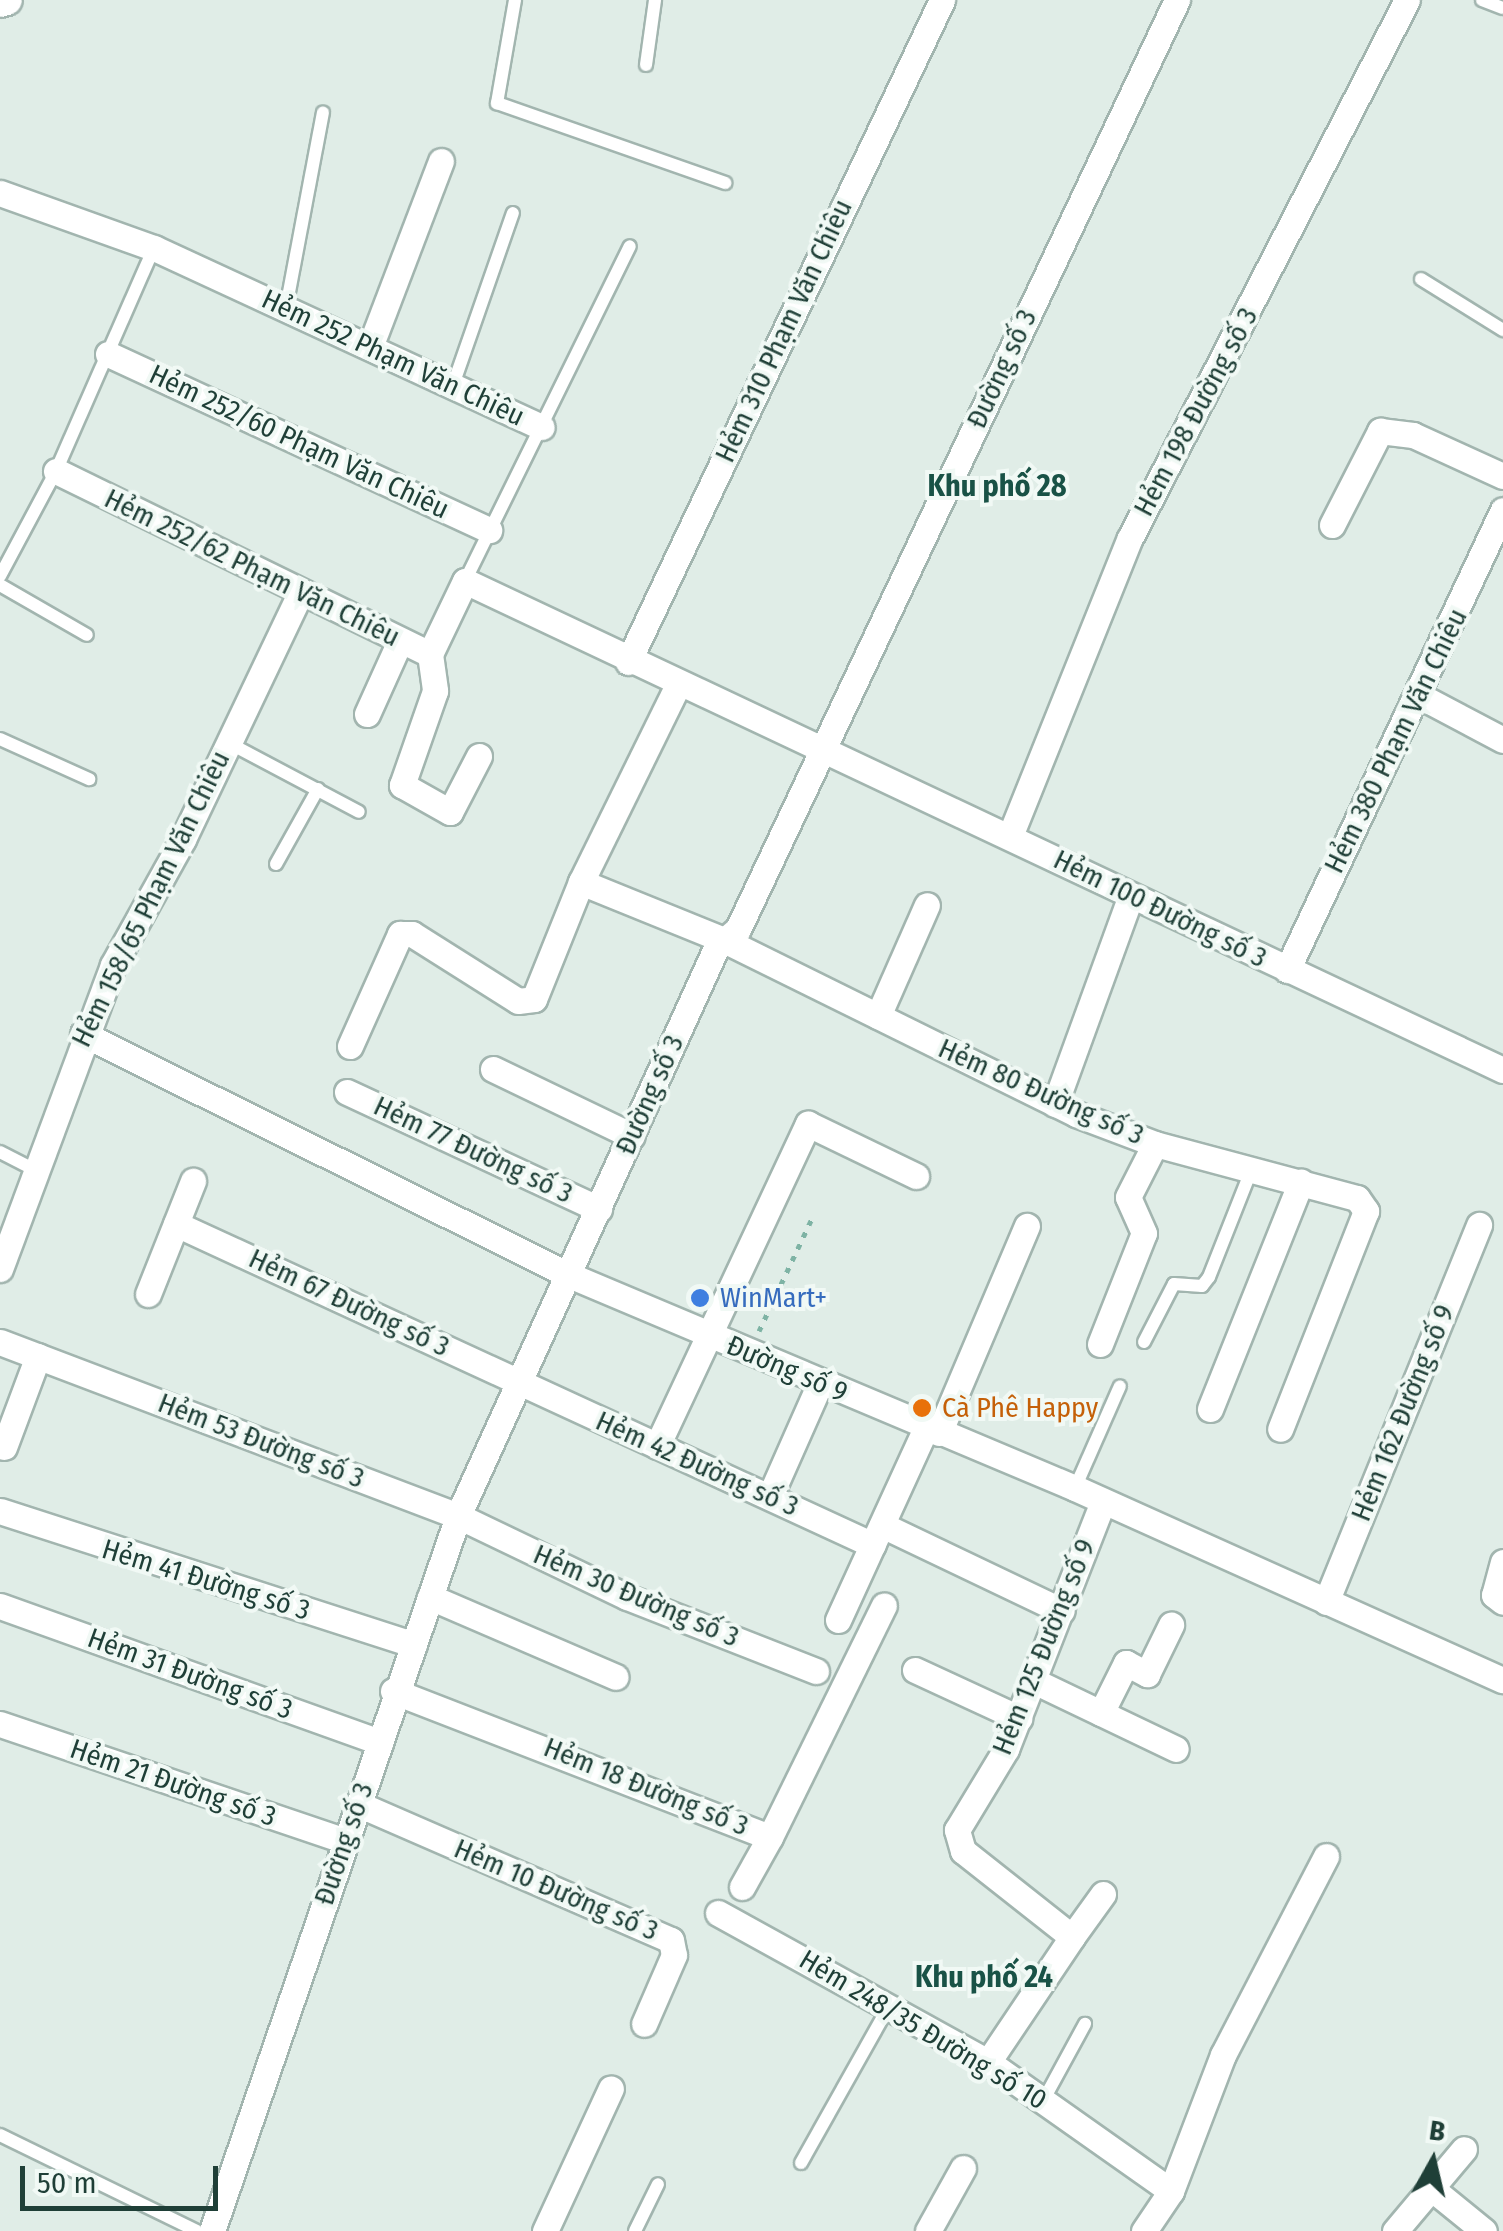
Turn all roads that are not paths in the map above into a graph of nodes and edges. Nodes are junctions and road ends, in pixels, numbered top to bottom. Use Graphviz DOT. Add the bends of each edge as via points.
graph roads {
  1 [pos="8,0"];
  2 [pos="515,0"];
  3 [pos="655,0"];
  4 [pos="942,0"];
  5 [pos="1177,0"];
  6 [pos="1407,0"];
  7 [pos="1482,0"];
  8 [pos="0,2"];
  9 [pos="1503,8"];
  10 [pos="646,64"];
  11 [pos="323,112"];
  12 [pos="441,162"];
  13 [pos="725,182"];
  14 [pos="0,194"];
  15 [pos="514,214"];
  16 [pos="630,246"];
  17 [pos="154,248"];
  18 [pos="1421,279"];
  19 [pos="286,308"];
  20 [pos="1503,330"];
  21 [pos="370,347"];
  22 [pos="108,354"];
  23 [pos="453,385"];
  24 [pos="542,427"];
  25 [pos="56,471"];
  26 [pos="1503,476"];
  27 [pos="1503,510"];
  28 [pos="1332,525"];
  29 [pos="490,530"];
  30 [pos="0,576"];
  31 [pos="465,581"];
  32 [pos="0,585"];
  33 [pos="300,594"];
  34 [pos="86,635"];
  35 [pos="400,640"];
  36 [pos="430,654"];
  37 [pos="628,662"];
  38 [pos="679,683"];
  39 [pos="1418,695"];
  40 [pos="367,714"];
  41 [pos="0,739"];
  42 [pos="1503,740"];
  43 [pos="227,742"];
  44 [pos="820,744"];
  45 [pos="479,756"];
  46 [pos="89,779"];
  47 [pos="318,789"];
  48 [pos="359,812"];
  49 [pos="1010,836"];
  50 [pos="276,864"];
  51 [pos="581,882"];
  52 [pos="1130,898"];
  53 [pos="927,904"];
  54 [pos="724,940"];
  55 [pos="1287,970"];
  56 [pos="878,1016"];
  57 [pos="83,1034"];
  58 [pos="350,1046"];
  59 [pos="493,1069"];
  60 [pos="1503,1070"];
  61 [pos="346,1092"];
  62 [pos="1054,1104"];
  63 [pos="632,1136"];
  64 [pos="1155,1144"];
  65 [pos="0,1152"];
  66 [pos="38,1171"];
  67 [pos="1251,1171"];
  68 [pos="916,1176"];
  69 [pos="193,1181"];
  70 [pos="1301,1182"];
  71 [pos="599,1209"];
  72 [pos="176,1224"];
  73 [pos="1480,1225"];
  74 [pos="1027,1226"];
  75 [pos="2,1256"];
  76 [pos="570,1274"];
  77 [pos="148,1294"];
  78 [pos="712,1336"];
  79 [pos="0,1342"];
  80 [pos="1144,1342"];
  81 [pos="1100,1344"];
  82 [pos="38,1356"];
  83 [pos="820,1383"];
  84 [pos="520,1384"];
  85 [pos="1120,1386"];
  86 [pos="1210,1410"];
  87 [pos="1280,1429"];
  88 [pos="932,1431"];
  89 [pos="657,1446"];
  90 [pos="4,1448"];
  91 [pos="1075,1488"];
  92 [pos="770,1496"];
  93 [pos="1102,1504"];
  94 [pos="0,1511"];
  95 [pos="458,1516"];
  96 [pos="877,1535"];
  97 [pos="1503,1562"];
  98 [pos="430,1597"];
  99 [pos="1326,1602"];
  100 [pos="1503,1602"];
  101 [pos="0,1606"];
  102 [pos="884,1606"];
  103 [pos="1062,1611"];
  104 [pos="838,1620"];
  105 [pos="1171,1625"];
  106 [pos="414,1645"];
  107 [pos="915,1670"];
  108 [pos="816,1671"];
  109 [pos="616,1677"];
  110 [pos="1503,1680"];
  111 [pos="1034,1681"];
  112 [pos="393,1690"];
  113 [pos="1100,1713"];
  114 [pos="1019,1718"];
  115 [pos="0,1724"];
  116 [pos="380,1742"];
  117 [pos="1176,1749"];
  118 [pos="358,1804"];
  119 [pos="770,1837"];
  120 [pos="346,1841"];
  121 [pos="1326,1856"];
  122 [pos="742,1886"];
  123 [pos="1103,1894"];
  124 [pos="718,1912"];
  125 [pos="1072,1937"];
  126 [pos="890,2004"];
  127 [pos="644,2024"];
  128 [pos="1084,2024"];
  129 [pos="988,2062"];
  130 [pos="611,2088"];
  131 [pos="1042,2100"];
  132 [pos="0,2134"];
  133 [pos="1464,2149"];
  134 [pos="801,2163"];
  135 [pos="963,2168"];
  136 [pos="658,2184"];
  137 [pos="1431,2188"];
  138 [pos="1171,2191"];
  139 [pos="197,2231"];
  140 [pos="212,2231"];
  141 [pos="545,2231"];
  142 [pos="635,2231"];
  143 [pos="928,2231"];
  144 [pos="1144,2231"];
  145 [pos="1396,2231"];
  146 [pos="1484,2231"];
  1 -- 8 [label="main road"];
  2 -- 13 [label="lane" via="497,103"];
  3 -- 10 [label="lane"];
  4 -- 37 [label="street, Hẻm 310 Phạm Văn Chiêu"];
  5 -- 44 [label="street, Đường số 3"];
  6 -- 49 [label="street, Hẻm 198 Đường số 3" via="1130,538"];
  7 -- 9 [label="lane"];
  11 -- 19 [label="lane"];
  12 -- 21 [label="street"];
  14 -- 17 [label="street, Hẻm 252 Phạm Văn Chiêu"];
  15 -- 23 [label="lane"];
  16 -- 24 [label="lane"];
  17 -- 19 [label="street, Hẻm 252 Phạm Văn Chiêu"];
  17 -- 22 [label="lane"];
  18 -- 20 [label="lane"];
  19 -- 21 [label="street, Hẻm 252 Phạm Văn Chiêu"];
  21 -- 23 [label="street, Hẻm 252 Phạm Văn Chiêu"];
  22 -- 25 [label="lane"];
  22 -- 29 [label="street, Hẻm 252/60 Phạm Văn Chiêu"];
  23 -- 24 [label="street, Hẻm 252 Phạm Văn Chiêu"];
  24 -- 29 [label="lane, Hẻm 252 Phạm Văn Chiêu"];
  25 -- 30 [label="lane"];
  25 -- 33 [label="street, Hẻm 252/62 Phạm Văn Chiêu"];
  26 -- 28 [label="street" via="1391,427 1380,430"];
  27 -- 39 [label="street, Hẻm 380 Phạm Văn Chiêu"];
  29 -- 31 [label="lane, Hẻm 252 Phạm Văn Chiêu"];
  31 -- 36 [label="street, Hẻm 252/62 Phạm Văn Chiêu"];
  31 -- 37 [label="street"];
  32 -- 34 [label="lane"];
  33 -- 35 [label="street, Hẻm 252/62 Phạm Văn Chiêu"];
  33 -- 43 [label="street, Hẻm 158/65 Phạm Văn Chiêu"];
  35 -- 36 [label="street, Hẻm 252/62 Phạm Văn Chiêu"];
  35 -- 40 [label="street"];
  36 -- 45 [label="street" via="436,691 402,785 450,812"];
  37 -- 38 [label="street"];
  38 -- 44 [label="street"];
  38 -- 51 [label="street"];
  39 -- 42 [label="street"];
  39 -- 55 [label="street, Hẻm 380 Phạm Văn Chiêu"];
  41 -- 46 [label="lane"];
  43 -- 47 [label="lane"];
  43 -- 57 [label="street, Hẻm 158/65 Phạm Văn Chiêu"];
  44 -- 49 [label="street, Hẻm 100 Đường số 3"];
  44 -- 54 [label="street, Đường số 3" via="738,928"];
  47 -- 48 [label="lane"];
  47 -- 50 [label="lane"];
  49 -- 52 [label="street, Hẻm 100 Đường số 3"];
  51 -- 54 [label="street, Hẻm 80 Đường số 3"];
  51 -- 58 [label="street" via="534,999 518,1002 412,934 400,934"];
  52 -- 55 [label="street, Hẻm 100 Đường số 3"];
  52 -- 62 [label="street"];
  53 -- 56 [label="street"];
  54 -- 56 [label="street, Hẻm 80 Đường số 3"];
  54 -- 63 [label="street, Đường số 3"];
  55 -- 60 [label="street, Hẻm 100 Đường số 3"];
  56 -- 62 [label="street, Hẻm 80 Đường số 3"];
  57 -- 66 [label="street, Hẻm 158/65 Phạm Văn Chiêu"];
  57 -- 76 [label="street, Đường số 9"];
  59 -- 63 [label="street"];
  61 -- 71 [label="street, Hẻm 77 Đường số 3"];
  62 -- 64 [label="street, Hẻm 80 Đường số 3"];
  63 -- 71 [label="street, Đường số 3"];
  64 -- 67 [label="street, Hẻm 80 Đường số 3"];
  64 -- 81 [label="street" via="1127,1205 1144,1232"];
  65 -- 66 [label="lane"];
  66 -- 75 [label="street, Hẻm 158/65 Phạm Văn Chiêu"];
  67 -- 70 [label="street, Hẻm 80 Đường số 3"];
  67 -- 80 [label="lane" via="1209,1277 1202,1286 1174,1284"];
  68 -- 78 [label="street" via="808,1124"];
  69 -- 72 [label="street"];
  70 -- 86 [label="street"];
  70 -- 87 [label="street, Hẻm 80 Đường số 3" via="1357,1198 1366,1212"];
  71 -- 76 [label="street, Đường số 3"];
  72 -- 77 [label="street"];
  72 -- 84 [label="street, Hẻm 67 Đường số 3"];
  73 -- 99 [label="street, Hẻm 162 Đường số 9"];
  74 -- 88 [label="street"];
  76 -- 78 [label="street, Đường số 9"];
  76 -- 84 [label="street, Đường số 3"];
  78 -- 83 [label="street, Đường số 9"];
  78 -- 89 [label="street"];
  79 -- 82 [label="street, Hẻm 53 Đường số 3"];
  82 -- 90 [label="street"];
  82 -- 95 [label="street, Hẻm 53 Đường số 3"];
  83 -- 88 [label="street, Đường số 9"];
  83 -- 92 [label="street"];
  84 -- 89 [label="street, Hẻm 42 Đường số 3"];
  84 -- 95 [label="street, Đường số 3"];
  85 -- 91 [label="lane"];
  88 -- 91 [label="street, Đường số 9"];
  88 -- 96 [label="street"];
  89 -- 92 [label="street, Hẻm 42 Đường số 3"];
  91 -- 93 [label="street, Đường số 9"];
  92 -- 96 [label="street, Hẻm 42 Đường số 3"];
  93 -- 99 [label="street, Đường số 9"];
  93 -- 103 [label="street, Hẻm 125 Đường số 9"];
  94 -- 106 [label="street, Hẻm 41 Đường số 3"];
  95 -- 98 [label="street, Đường số 3"];
  95 -- 108 [label="street, Hẻm 30 Đường số 3" via="627,1597"];
  96 -- 103 [label="street, Hẻm 42 Đường số 3"];
  96 -- 104 [label="street"];
  97 -- 100 [label="street" via="1494,1595"];
  98 -- 106 [label="street, Đường số 3"];
  98 -- 109 [label="street"];
  99 -- 110 [label="street, Đường số 9"];
  101 -- 116 [label="street, Hẻm 31 Đường số 3"];
  102 -- 119 [label="street, Hẻm 18 Đường số 3"];
  103 -- 111 [label="street, Hẻm 125 Đường số 9"];
  105 -- 113 [label="street" via="1147,1674 1126,1663"];
  106 -- 112 [label="street, Đường số 3"];
  107 -- 114 [label="street"];
  111 -- 113 [label="street"];
  111 -- 114 [label="street, Hẻm 125 Đường số 9"];
  112 -- 116 [label="street, Đường số 3"];
  112 -- 119 [label="street, Hẻm 18 Đường số 3"];
  113 -- 117 [label="street"];
  114 -- 125 [label="street, Hẻm 125 Đường số 9" via="956,1842"];
  115 -- 120 [label="street, Hẻm 21 Đường số 3"];
  116 -- 118 [label="street, Đường số 3"];
  118 -- 120 [label="street, Đường số 3"];
  118 -- 127 [label="street, Hẻm 10 Đường số 3" via="672,1940 674,1955"];
  119 -- 122 [label="street"];
  120 -- 140 [label="street, Đường số 3"];
  121 -- 138 [label="street" via="1223,2055"];
  123 -- 125 [label="street"];
  124 -- 126 [label="street, Hẻm 248/35 Đường số 10"];
  125 -- 129 [label="street"];
  126 -- 129 [label="street, Hẻm 248/35 Đường số 10"];
  126 -- 134 [label="lane"];
  128 -- 131 [label="lane"];
  129 -- 131 [label="street, Hẻm 248/35 Đường số 10"];
  130 -- 141 [label="street"];
  131 -- 138 [label="street, Hẻm 248/35 Đường số 10"];
  132 -- 139 [label="lane"];
  133 -- 137 [label="street"];
  135 -- 143 [label="street"];
  136 -- 142 [label="lane"];
  137 -- 145 [label="street"];
  137 -- 146 [label="street"];
  138 -- 144 [label="street"];
}
